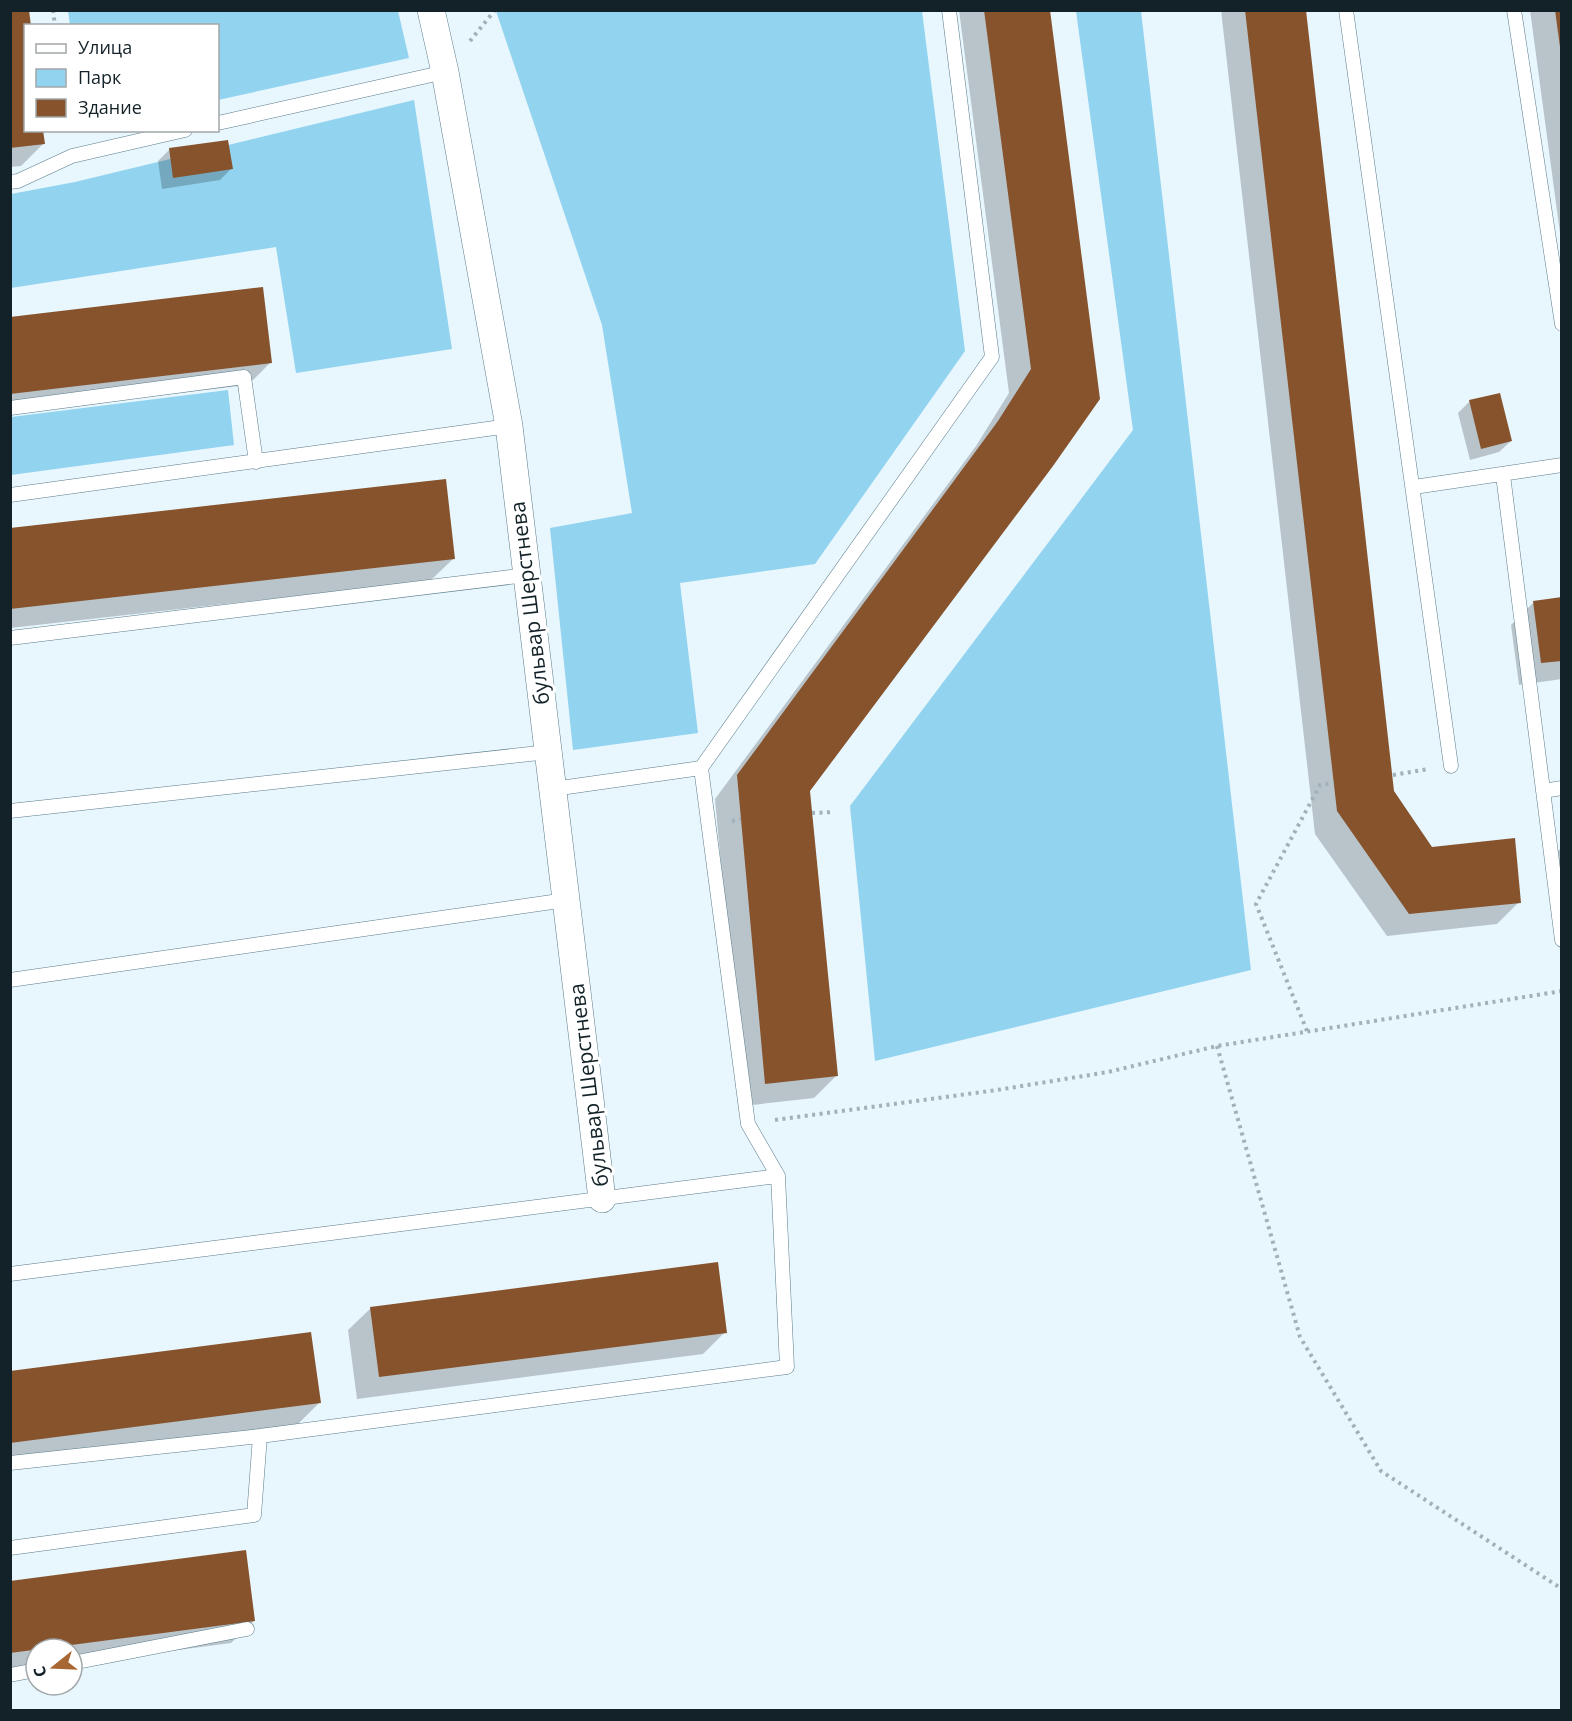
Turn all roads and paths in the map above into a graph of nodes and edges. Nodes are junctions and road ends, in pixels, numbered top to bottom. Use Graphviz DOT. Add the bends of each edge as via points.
graph roads {
  1 [pos="431,10"];
  2 [pos="949,10"];
  3 [pos="1346,10"];
  4 [pos="1514,10"];
  5 [pos="445,72"];
  6 [pos="219,123"];
  7 [pos="176,132"];
  8 [pos="10,182"];
  9 [pos="1562,324"];
  10 [pos="10,408"];
  11 [pos="509,426"];
  12 [pos="256,462"];
  13 [pos="1562,465"];
  14 [pos="1503,475"];
  15 [pos="1414,487"];
  16 [pos="10,495"];
  17 [pos="527,575"];
  18 [pos="10,638"];
  19 [pos="548,752"];
  20 [pos="1451,766"];
  21 [pos="701,768"];
  22 [pos="1393,775"];
  23 [pos="1334,783"];
  24 [pos="1562,788"];
  25 [pos="553,789"];
  26 [pos="1543,791"];
  27 [pos="10,811"];
  28 [pos="834,812"];
  29 [pos="812,813"];
  30 [pos="566,900"];
  31 [pos="1562,940"];
  32 [pos="10,980"];
  33 [pos="1562,991"];
  34 [pos="1307,1031"];
  35 [pos="1217,1046"];
  36 [pos="748,1124"];
  37 [pos="778,1176"];
  38 [pos="602,1199"];
  39 [pos="10,1274"];
  40 [pos="260,1436"];
  41 [pos="10,1463"];
  42 [pos="10,1548"];
  43 [pos="1562,1589"];
  44 [pos="247,1629"];
  45 [pos="84,1661"];
  1 -- 5 [label="street, бульвар Шерстнева"];
  2 -- 21 [label="lane" via="992,357"];
  3 -- 15 [label="lane"];
  4 -- 9 [label="lane"];
  5 -- 6 [label="lane"];
  5 -- 11 [label="street, бульвар Шерстнева"];
  7 -- 8 [label="lane" via="72,156"];
  10 -- 12 [label="lane" via="244,377"];
  11 -- 12 [label="lane"];
  11 -- 17 [label="street, бульвар Шерстнева"];
  12 -- 16 [label="lane"];
  13 -- 14 [label="lane"];
  14 -- 15 [label="lane"];
  14 -- 26 [label="lane"];
  15 -- 20 [label="lane"];
  17 -- 18 [label="lane"];
  17 -- 19 [label="street, бульвар Шерстнева"];
  19 -- 25 [label="street, бульвар Шерстнева"];
  19 -- 27 [label="lane"];
  20 -- 22 [label="path"];
  21 -- 25 [label="lane"];
  21 -- 36 [label="lane"];
  23 -- 34 [label="path" via="1320,785 1256,904"];
  24 -- 26 [label="lane"];
  25 -- 30 [label="street, бульвар Шерстнева"];
  26 -- 31 [label="lane"];
  28 -- 29 [label="path"];
  30 -- 32 [label="lane"];
  30 -- 38 [label="street, бульвар Шерстнева"];
  33 -- 34 [label="path"];
  34 -- 35 [label="path"];
  35 -- 36 [label="path" via="1108,1072"];
  35 -- 43 [label="path" via="1300,1337 1382,1471"];
  36 -- 37 [label="lane"];
  37 -- 38 [label="lane"];
  37 -- 40 [label="lane" via="787,1366"];
  38 -- 39 [label="lane"];
  40 -- 41 [label="lane"];
  40 -- 42 [label="lane" via="254,1515"];
  44 -- 45 [label="lane"];
}
